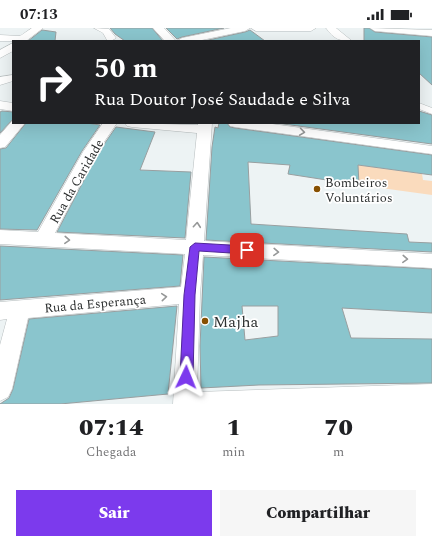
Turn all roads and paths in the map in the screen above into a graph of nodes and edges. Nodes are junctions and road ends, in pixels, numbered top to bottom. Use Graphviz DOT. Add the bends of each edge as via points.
graph roads {
  1 [pos="38,28"];
  2 [pos="99,28"];
  3 [pos="158,28"];
  4 [pos="245,28"];
  5 [pos="257,28"];
  6 [pos="311,28"];
  7 [pos="331,28"];
  8 [pos="375,28"];
  9 [pos="270,29"];
  10 [pos="432,33"];
  11 [pos="0,38"];
  12 [pos="111,38"];
  13 [pos="284,39"];
  14 [pos="21,40"];
  15 [pos="170,40"];
  16 [pos="187,40"];
  17 [pos="345,40"];
  18 [pos="12,41"];
  19 [pos="12,46"];
  20 [pos="0,55"];
  21 [pos="12,78"];
  22 [pos="0,80"];
  23 [pos="0,105"];
  24 [pos="420,106"];
  25 [pos="12,107"];
  26 [pos="432,111"];
  27 [pos="17,124"];
  28 [pos="109,124"];
  29 [pos="141,124"];
  30 [pos="242,124"];
  31 [pos="204,126"];
  32 [pos="0,144"];
  33 [pos="432,150"];
  34 [pos="0,237"];
  35 [pos="43,239"];
  36 [pos="195,247"];
  37 [pos="432,261"];
  38 [pos="190,295"];
  39 [pos="10,310"];
  40 [pos="0,389"];
  41 [pos="432,396"];
  42 [pos="174,404"];
  43 [pos="185,404"];
  44 [pos="190,404"];
  45 [pos="197,404"];
  1 -- 14 [label="street"];
  2 -- 12 [label="street" via="106,31"];
  3 -- 15 [label="street"];
  4 -- 16 [label="street"];
  5 -- 9 [label="street"];
  6 -- 9 [label="street"];
  7 -- 17 [label="street"];
  8 -- 10 [label="street"];
  9 -- 13 [label="street"];
  11 -- 18 [label="street"];
  19 -- 20 [label="street"];
  21 -- 22 [label="street"];
  23 -- 25 [label="street"];
  24 -- 26 [label="street"];
  27 -- 32 [label="street"];
  28 -- 35 [label="street, Rua da Caridade" via="90,152"];
  29 -- 31 [label="street" via="176,128"];
  30 -- 33 [label="street, one-way"];
  36 -- 31 [label="street, one-way"];
  34 -- 35 [label="street"];
  35 -- 36 [label="street, one-way"];
  36 -- 37 [label="street, one-way"];
  36 -- 38 [label="street"];
  39 -- 38 [label="street, Rua da Esperança, one-way"];
  38 -- 43 [label="street"];
  39 -- 40 [label="street"];
  41 -- 45 [label="street"];
  42 -- 43 [label="street"];
  43 -- 44 [label="street"];
}
